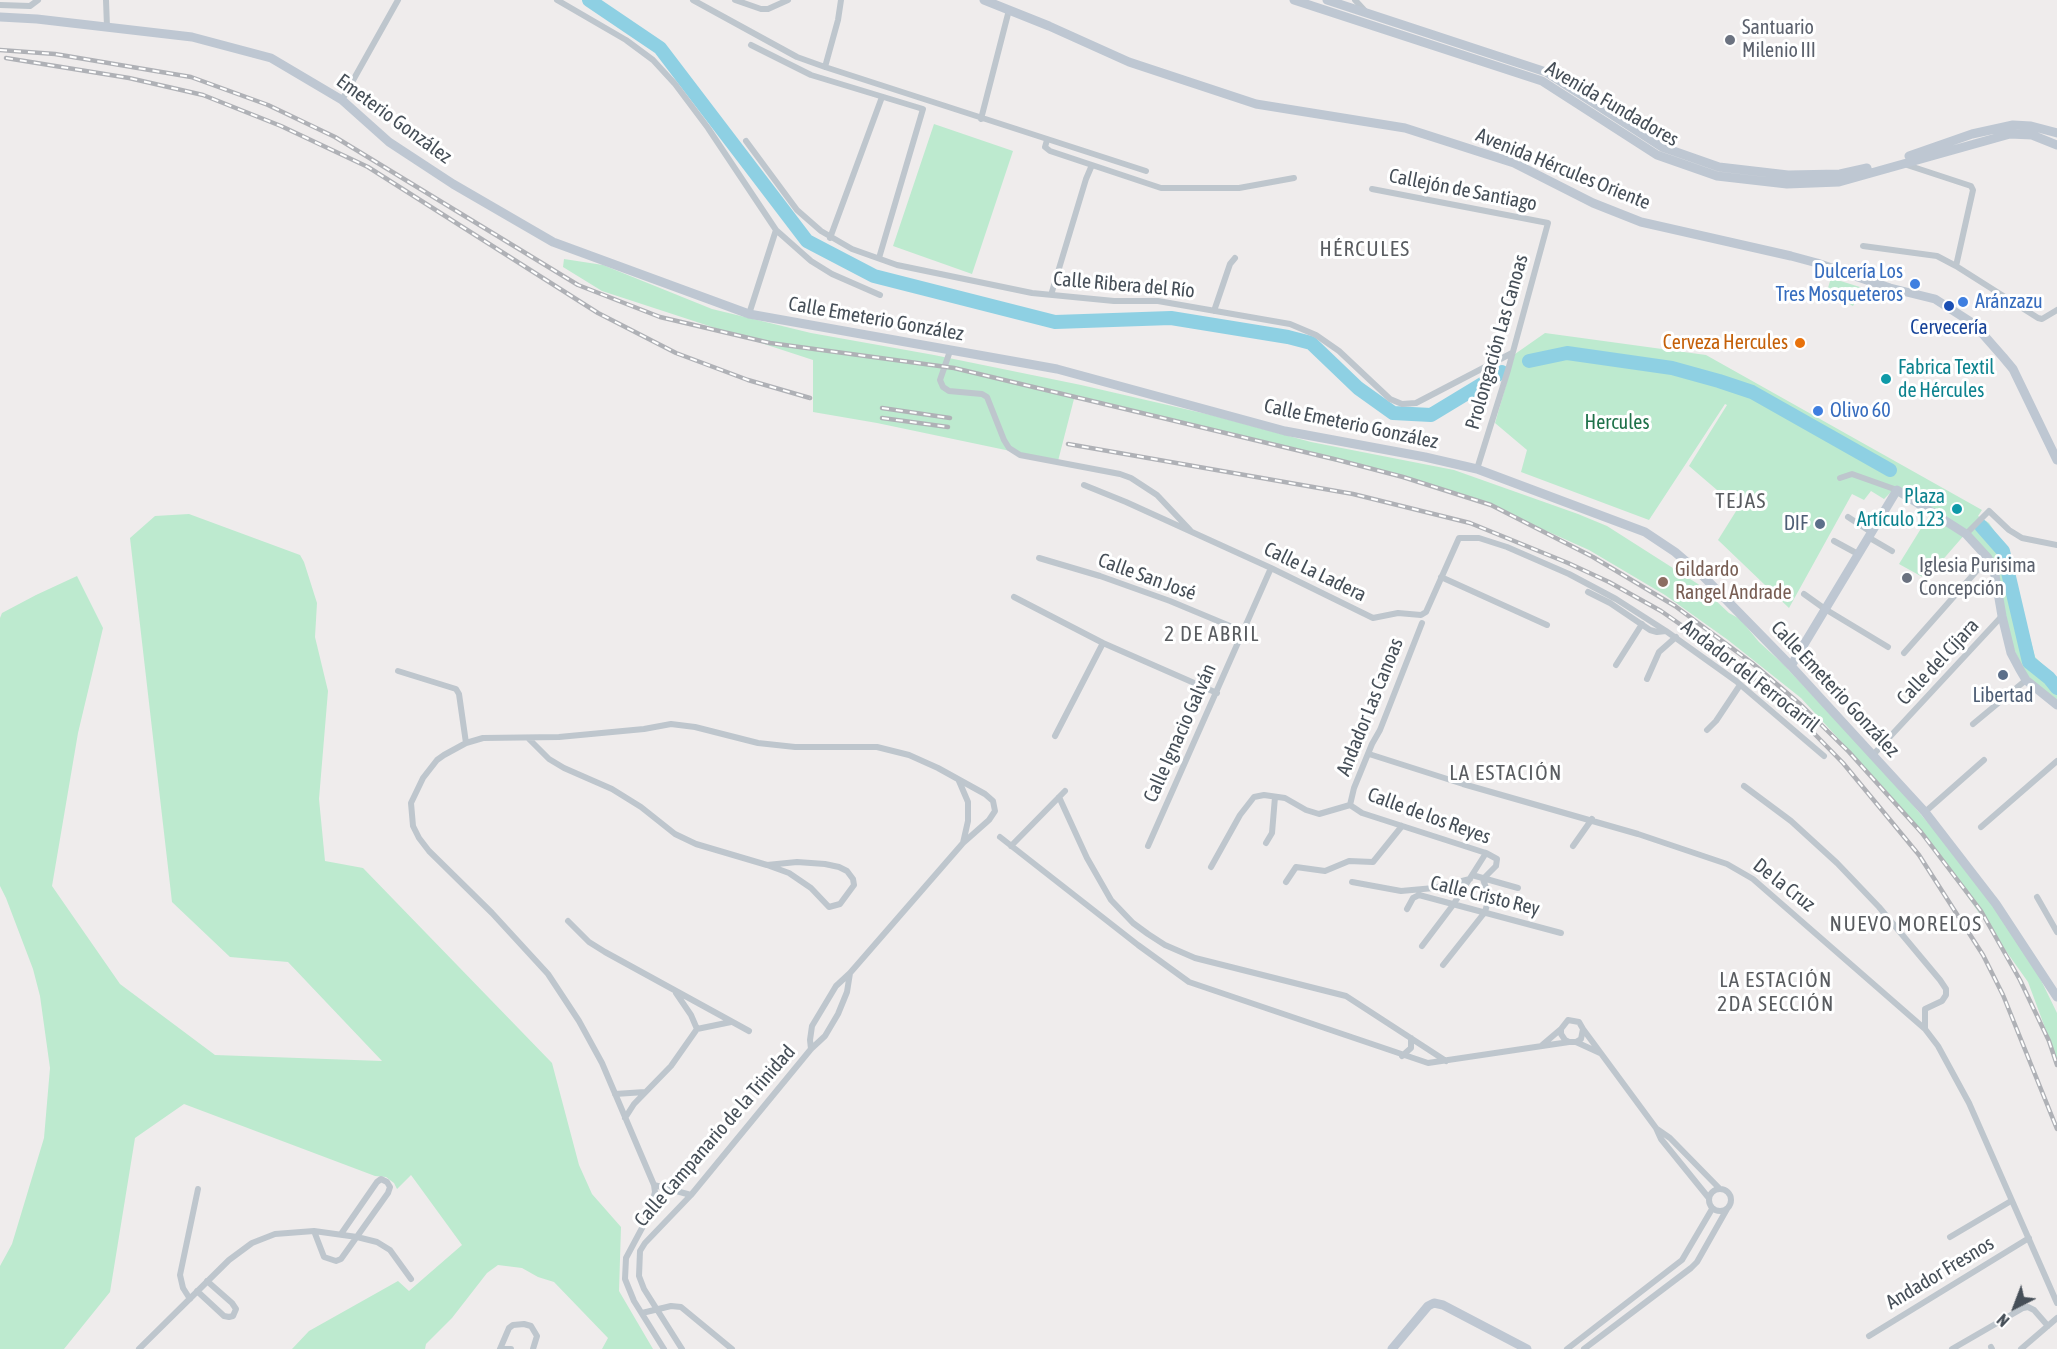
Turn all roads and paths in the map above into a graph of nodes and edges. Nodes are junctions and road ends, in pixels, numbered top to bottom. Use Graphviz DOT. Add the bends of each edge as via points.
graph roads {
  1 [pos="38,0"];
  2 [pos="106,0"];
  3 [pos="398,0"];
  4 [pos="557,0"];
  5 [pos="693,0"];
  6 [pos="735,0"];
  7 [pos="788,0"];
  8 [pos="841,0"];
  9 [pos="984,0"];
  10 [pos="1294,0"];
  11 [pos="1327,0"];
  12 [pos="1355,0"];
  13 [pos="0,5"];
  14 [pos="1009,10"];
  15 [pos="1366,13"];
  16 [pos="0,17"];
  17 [pos="107,27"];
  18 [pos="751,45"];
  19 [pos="825,68"];
  20 [pos="882,97"];
  21 [pos="342,100"];
  22 [pos="981,119"];
  23 [pos="2057,133"];
  24 [pos="1047,140"];
  25 [pos="746,141"];
  26 [pos="2057,145"];
  27 [pos="1902,164"];
  28 [pos="1092,165"];
  29 [pos="1146,171"];
  30 [pos="1294,178"];
  31 [pos="453,184"];
  32 [pos="1372,189"];
  33 [pos="1548,223"];
  34 [pos="776,230"];
  35 [pos="830,238"];
  36 [pos="1863,246"];
  37 [pos="879,258"];
  38 [pos="1235,258"];
  39 [pos="1956,266"];
  40 [pos="880,295"];
  41 [pos="1051,295"];
  42 [pos="2057,310"];
  43 [pos="1214,311"];
  44 [pos="749,314"];
  45 [pos="950,351"];
  46 [pos="1512,353"];
  47 [pos="2057,460"];
  48 [pos="1477,469"];
  49 [pos="1840,478"];
  50 [pos="1083,485"];
  51 [pos="1897,490"];
  52 [pos="1848,517"];
  53 [pos="1192,533"];
  54 [pos="1966,534"];
  55 [pos="1870,535"];
  56 [pos="1834,541"];
  57 [pos="2057,545"];
  58 [pos="1892,551"];
  59 [pos="1858,554"];
  60 [pos="1039,558"];
  61 [pos="1988,558"];
  62 [pos="1270,568"];
  63 [pos="1441,577"];
  64 [pos="1588,592"];
  65 [pos="1804,594"];
  66 [pos="1014,597"];
  67 [pos="1825,609"];
  68 [pos="2002,616"];
  69 [pos="1422,623"];
  70 [pos="1642,624"];
  71 [pos="1547,625"];
  72 [pos="1242,631"];
  73 [pos="1666,631"];
  74 [pos="1676,637"];
  75 [pos="1103,643"];
  76 [pos="1888,648"];
  77 [pos="1904,653"];
  78 [pos="1616,665"];
  79 [pos="1791,666"];
  80 [pos="398,671"];
  81 [pos="1647,680"];
  82 [pos="2025,680"];
  83 [pos="1740,685"];
  84 [pos="1217,693"];
  85 [pos="2057,705"];
  86 [pos="1973,724"];
  87 [pos="1707,730"];
  88 [pos="1055,736"];
  89 [pos="528,738"];
  90 [pos="466,743"];
  91 [pos="1369,754"];
  92 [pos="1824,756"];
  93 [pos="1872,756"];
  94 [pos="1984,760"];
  95 [pos="2056,766"];
  96 [pos="959,780"];
  97 [pos="1744,786"];
  98 [pos="1065,791"];
  99 [pos="1059,797"];
  100 [pos="1275,797"];
  101 [pos="1350,805"];
  102 [pos="1924,812"];
  103 [pos="1592,819"];
  104 [pos="1402,826"];
  105 [pos="1981,827"];
  106 [pos="1000,837"];
  107 [pos="963,843"];
  108 [pos="1266,843"];
  109 [pos="1011,846"];
  110 [pos="1148,846"];
  111 [pos="1573,846"];
  112 [pos="1486,853"];
  113 [pos="767,865"];
  114 [pos="1210,867"];
  115 [pos="1471,877"];
  116 [pos="1483,879"];
  117 [pos="1286,882"];
  118 [pos="1352,882"];
  119 [pos="1518,888"];
  120 [pos="2037,897"];
  121 [pos="1453,905"];
  122 [pos="1407,909"];
  123 [pos="1485,912"];
  124 [pos="568,921"];
  125 [pos="1133,923"];
  126 [pos="2057,932"];
  127 [pos="1561,933"];
  128 [pos="1123,934"];
  129 [pos="1148,934"];
  130 [pos="1138,945"];
  131 [pos="1422,946"];
  132 [pos="1443,965"];
  133 [pos="850,974"];
  134 [pos="673,990"];
  135 [pos="2057,997"];
  136 [pos="732,1022"];
  137 [pos="697,1029"];
  138 [pos="1561,1029"];
  139 [pos="1583,1029"];
  140 [pos="1925,1029"];
  141 [pos="749,1031"];
  142 [pos="1411,1038"];
  143 [pos="1569,1042"];
  144 [pos="1576,1042"];
  145 [pos="1540,1046"];
  146 [pos="811,1049"];
  147 [pos="1601,1053"];
  148 [pos="1402,1056"];
  149 [pos="1447,1062"];
  150 [pos="645,1092"];
  151 [pos="615,1094"];
  152 [pos="625,1118"];
  153 [pos="1656,1128"];
  154 [pos="654,1185"];
  155 [pos="1719,1188"];
  156 [pos="198,1189"];
  157 [pos="691,1195"];
  158 [pos="1708,1197"];
  159 [pos="2011,1202"];
  160 [pos="1712,1209"];
  161 [pos="1727,1209"];
  162 [pos="314,1232"];
  163 [pos="341,1234"];
  164 [pos="357,1236"];
  165 [pos="1950,1237"];
  166 [pos="2029,1238"];
  167 [pos="411,1279"];
  168 [pos="207,1281"];
  169 [pos="197,1291"];
  170 [pos="189,1299"];
  171 [pos="2057,1303"];
  172 [pos="657,1309"];
  173 [pos="642,1313"];
  174 [pos="2057,1318"];
  175 [pos="2048,1326"];
  176 [pos="1869,1336"];
  177 [pos="1519,1347"];
  178 [pos="139,1349"];
  179 [pos="501,1349"];
  180 [pos="512,1349"];
  181 [pos="533,1349"];
  182 [pos="664,1349"];
  183 [pos="682,1349"];
  184 [pos="732,1349"];
  185 [pos="1392,1349"];
  186 [pos="1527,1349"];
  187 [pos="1567,1349"];
  188 [pos="1584,1349"];
  189 [pos="1952,1349"];
  190 [pos="2021,1349"];
  1 -- 13 [label="street" via="30,6"];
  2 -- 17 [label="street"];
  3 -- 21 [label="street"];
  4 -- 34 [label="street" via="653,60 708,128"];
  5 -- 19 [label="street" via="797,57"];
  6 -- 7 [label="street" via="761,9"];
  8 -- 19 [label="street"];
  9 -- 14 [label="street, Avenida Hércules Oriente"];
  10 -- 27 [label="street, Avenida Fundadores" via="1542,81 1657,155 1717,176 1787,184 1839,182"];
  11 -- 15 [label="street, Avenida Fundadores"];
  12 -- 15 [label="street"];
  14 -- 22 [label="street"];
  14 -- 47 [label="street, Avenida Hércules Oriente" via="1130,62 1256,104 1405,128 1514,164 1641,222 1757,247 1935,298 1974,324 2013,369"];
  15 -- 23 [label="street, Avenida Fundadores" via="1546,72 1662,147 1719,167 1788,175 1840,174 2013,125"];
  16 -- 17 [label="street, Emeterio González"];
  17 -- 21 [label="street, Emeterio González" via="192,37 271,58"];
  18 -- 20 [label="street" via="810,75"];
  19 -- 22 [label="street"];
  20 -- 35 [label="street"];
  20 -- 37 [label="street" via="923,109"];
  21 -- 31 [label="street, Emeterio González" via="389,142"];
  22 -- 24 [label="street"];
  24 -- 28 [label="street" via="1045,147 1050,151"];
  24 -- 29 [label="street"];
  25 -- 35 [label="street, Calle Ribera del Río" via="797,210"];
  26 -- 27 [label="street, Avenida Fundadores" via="2032,135 2010,135"];
  27 -- 39 [label="street" via="1971,186"];
  28 -- 30 [label="street" via="1161,188 1239,188"];
  28 -- 41 [label="street"];
  31 -- 44 [label="street, Calle Emeterio González" via="553,242"];
  32 -- 33 [label="street, Callejón de Santiago"];
  33 -- 46 [label="street, Prolongación Las Canoas"];
  34 -- 40 [label="street" via="811,261"];
  34 -- 44 [label="street"];
  35 -- 37 [label="street, Calle Ribera del Río"];
  36 -- 39 [label="street" via="1938,256"];
  37 -- 41 [label="street, Calle Ribera del Río" via="928,272"];
  38 -- 43 [label="street"];
  39 -- 42 [label="street" via="2038,318"];
  41 -- 43 [label="street, Calle Ribera del Río" via="1158,301"];
  43 -- 46 [label="street, Calle Ribera del Río" via="1290,324 1316,335 1390,399 1402,404 1416,403"];
  44 -- 45 [label="street, Calle Emeterio González"];
  45 -- 48 [label="street, Calle Emeterio González" via="1058,369 1285,431"];
  45 -- 53 [label="street, Calle La Ladera" via="940,380 943,387 987,397 1009,448 1020,455 1131,478 1157,495"];
  46 -- 48 [label="street, Prolongación Las Canoas"];
  48 -- 79 [label="street, Calle Emeterio González" via="1645,532 1704,577"];
  49 -- 51 [label="street" via="1852,474"];
  50 -- 53 [label="street, Calle La Ladera"];
  51 -- 54 [label="street"];
  51 -- 55 [label="street"];
  52 -- 55 [label="street"];
  53 -- 62 [label="street, Calle La Ladera"];
  54 -- 57 [label="street" via="1989,511 2022,538"];
  54 -- 61 [label="street"];
  55 -- 58 [label="street"];
  55 -- 59 [label="street"];
  56 -- 59 [label="street"];
  59 -- 67 [label="street"];
  60 -- 72 [label="street, Calle San José" via="1170,601"];
  61 -- 68 [label="street" via="1995,574"];
  61 -- 77 [label="street"];
  62 -- 63 [label="street, Calle La Ladera" via="1373,618 1426,612"];
  62 -- 72 [label="street, Calle Ignacio Galván"];
  63 -- 71 [label="street"];
  63 -- 73 [label="street, Andador del Ferrocarril" via="1459,538 1479,538 1559,570 1616,599"];
  64 -- 70 [label="street"];
  65 -- 67 [label="street"];
  66 -- 75 [label="street"];
  67 -- 76 [label="street"];
  67 -- 79 [label="street"];
  68 -- 82 [label="street" via="2012,653"];
  68 -- 93 [label="street, Calle del Cíjara"];
  69 -- 91 [label="street, Andador Las Canoas"];
  70 -- 73 [label="street" via="1657,632"];
  70 -- 78 [label="street"];
  72 -- 84 [label="street, Calle Ignacio Galván"];
  73 -- 74 [label="street, Andador del Ferrocarril"];
  74 -- 81 [label="street" via="1659,652"];
  74 -- 83 [label="street, Andador del Ferrocarril"];
  75 -- 84 [label="street"];
  75 -- 88 [label="street"];
  79 -- 93 [label="street, Calle Emeterio González"];
  80 -- 90 [label="street" via="456,689"];
  82 -- 85 [label="street"];
  82 -- 86 [label="street"];
  83 -- 87 [label="street"];
  83 -- 92 [label="street, Andador del Ferrocarril"];
  84 -- 110 [label="street, Calle Ignacio Galván"];
  89 -- 90 [label="street" via="483,738"];
  89 -- 96 [label="street" via="671,724 767,744 877,747 909,755"];
  89 -- 113 [label="street" via="549,759 612,789 675,834"];
  90 -- 151 [label="street" via="437,760 423,778 411,803 413,826 429,851 548,974 579,1021"];
  91 -- 101 [label="street, Andador Las Canoas"];
  91 -- 103 [label="street, De la Cruz"];
  93 -- 102 [label="street, Calle Emeterio González"];
  94 -- 102 [label="street"];
  95 -- 105 [label="street"];
  96 -- 107 [label="street" via="968,802"];
  96 -- 107 [label="street, Calle Campanario de la Trinidad" via="985,794 996,811"];
  97 -- 140 [label="street" via="1770,803 1837,863 1940,980 1947,995 1925,1009"];
  98 -- 99 [label="street"];
  99 -- 109 [label="street"];
  99 -- 125 [label="street" via="1111,900"];
  100 -- 101 [label="street" via="1319,814"];
  100 -- 108 [label="street" via="1272,832"];
  100 -- 114 [label="street" via="1254,797"];
  101 -- 104 [label="street, Calle de los Reyes"];
  102 -- 135 [label="street, Calle Emeterio González" via="1996,904"];
  103 -- 111 [label="street"];
  103 -- 140 [label="street, De la Cruz" via="1727,864 1753,879"];
  104 -- 112 [label="street, Calle de los Reyes"];
  104 -- 117 [label="street" via="1373,862 1349,861 1325,871 1296,867"];
  106 -- 109 [label="street"];
  107 -- 133 [label="street, Calle Campanario de la Trinidad"];
  109 -- 128 [label="street"];
  112 -- 115 [label="street"];
  112 -- 116 [label="street, Calle de los Reyes" via="1497,859 1496,866"];
  113 -- 113 [label="street" via="799,879 829,907 840,904 854,885 847,872 832,865"];
  115 -- 116 [label="street"];
  115 -- 118 [label="street" via="1434,888 1401,891"];
  115 -- 121 [label="street"];
  116 -- 119 [label="street"];
  116 -- 123 [label="street" via="1489,897"];
  120 -- 126 [label="street"];
  121 -- 122 [label="street, Calle Cristo Rey" via="1415,896"];
  121 -- 123 [label="street, Calle Cristo Rey"];
  121 -- 131 [label="street"];
  123 -- 127 [label="street, Calle Cristo Rey"];
  123 -- 132 [label="street"];
  124 -- 134 [label="street" via="597,947"];
  125 -- 128 [label="street"];
  125 -- 129 [label="street"];
  128 -- 130 [label="street"];
  129 -- 130 [label="street"];
  129 -- 142 [label="street" via="1195,958 1346,996"];
  130 -- 148 [label="street" via="1189,982"];
  133 -- 146 [label="street, Calle Campanario de la Trinidad" via="838,1014 825,1036"];
  133 -- 146 [label="street, Calle Campanario de la Trinidad" via="831,992 812,1026"];
  134 -- 136 [label="street"];
  134 -- 137 [label="street"];
  136 -- 137 [label="street"];
  136 -- 141 [label="street"];
  137 -- 150 [label="street" via="671,1066"];
  138 -- 139 [label="street" via="1572,1020"];
  138 -- 143 [label="street" via="1562,1037"];
  138 -- 145 [label="street"];
  139 -- 144 [label="street"];
  139 -- 147 [label="street"];
  140 -- 159 [label="street, De la Cruz" via="1969,1103"];
  142 -- 148 [label="street" via="1411,1048"];
  142 -- 149 [label="street"];
  143 -- 144 [label="street"];
  143 -- 145 [label="street"];
  144 -- 147 [label="street"];
  145 -- 149 [label="street"];
  146 -- 157 [label="street, Calle Campanario de la Trinidad"];
  147 -- 153 [label="street"];
  148 -- 149 [label="street" via="1428,1063"];
  150 -- 151 [label="street"];
  150 -- 152 [label="street"];
  151 -- 152 [label="street"];
  152 -- 154 [label="street"];
  153 -- 155 [label="street"];
  153 -- 158 [label="street"];
  154 -- 157 [label="street"];
  154 -- 173 [label="street, Calle Campanario de la Trinidad" via="649,1215 625,1266 625,1279"];
  155 -- 158 [label="street"];
  155 -- 161 [label="street" via="1725,1189 1731,1199"];
  156 -- 170 [label="street" via="180,1275"];
  157 -- 172 [label="street, Calle Campanario de la Trinidad" via="640,1251 639,1276"];
  158 -- 160 [label="street"];
  159 -- 165 [label="street"];
  159 -- 166 [label="street, De la Cruz"];
  160 -- 161 [label="street"];
  160 -- 187 [label="street" via="1682,1260"];
  161 -- 188 [label="street" via="1691,1268"];
  162 -- 163 [label="street"];
  162 -- 164 [label="street" via="324,1257 336,1261"];
  162 -- 168 [label="street" via="275,1234 252,1243"];
  163 -- 164 [label="street"];
  163 -- 164 [label="street" via="381,1179 390,1187 388,1193"];
  164 -- 167 [label="street" via="390,1250"];
  166 -- 171 [label="street, De la Cruz"];
  166 -- 176 [label="street, Andador Fresnos"];
  168 -- 169 [label="street"];
  168 -- 169 [label="street" via="232,1303 236,1309 233,1316 224,1316"];
  169 -- 170 [label="street"];
  170 -- 178 [label="street"];
  172 -- 173 [label="street"];
  172 -- 183 [label="street, Calle Campanario de la Trinidad"];
  172 -- 184 [label="street" via="681,1307"];
  173 -- 182 [label="street, Calle Campanario de la Trinidad"];
  174 -- 175 [label="street"];
  175 -- 189 [label="street" via="2034,1310 2023,1308"];
  175 -- 190 [label="street"];
  177 -- 185 [label="street" via="1434,1303"];
  177 -- 186 [label="street"];
  179 -- 180 [label="street"];
  179 -- 181 [label="street" via="509,1328 524,1324 531,1326 537,1336"];
}
